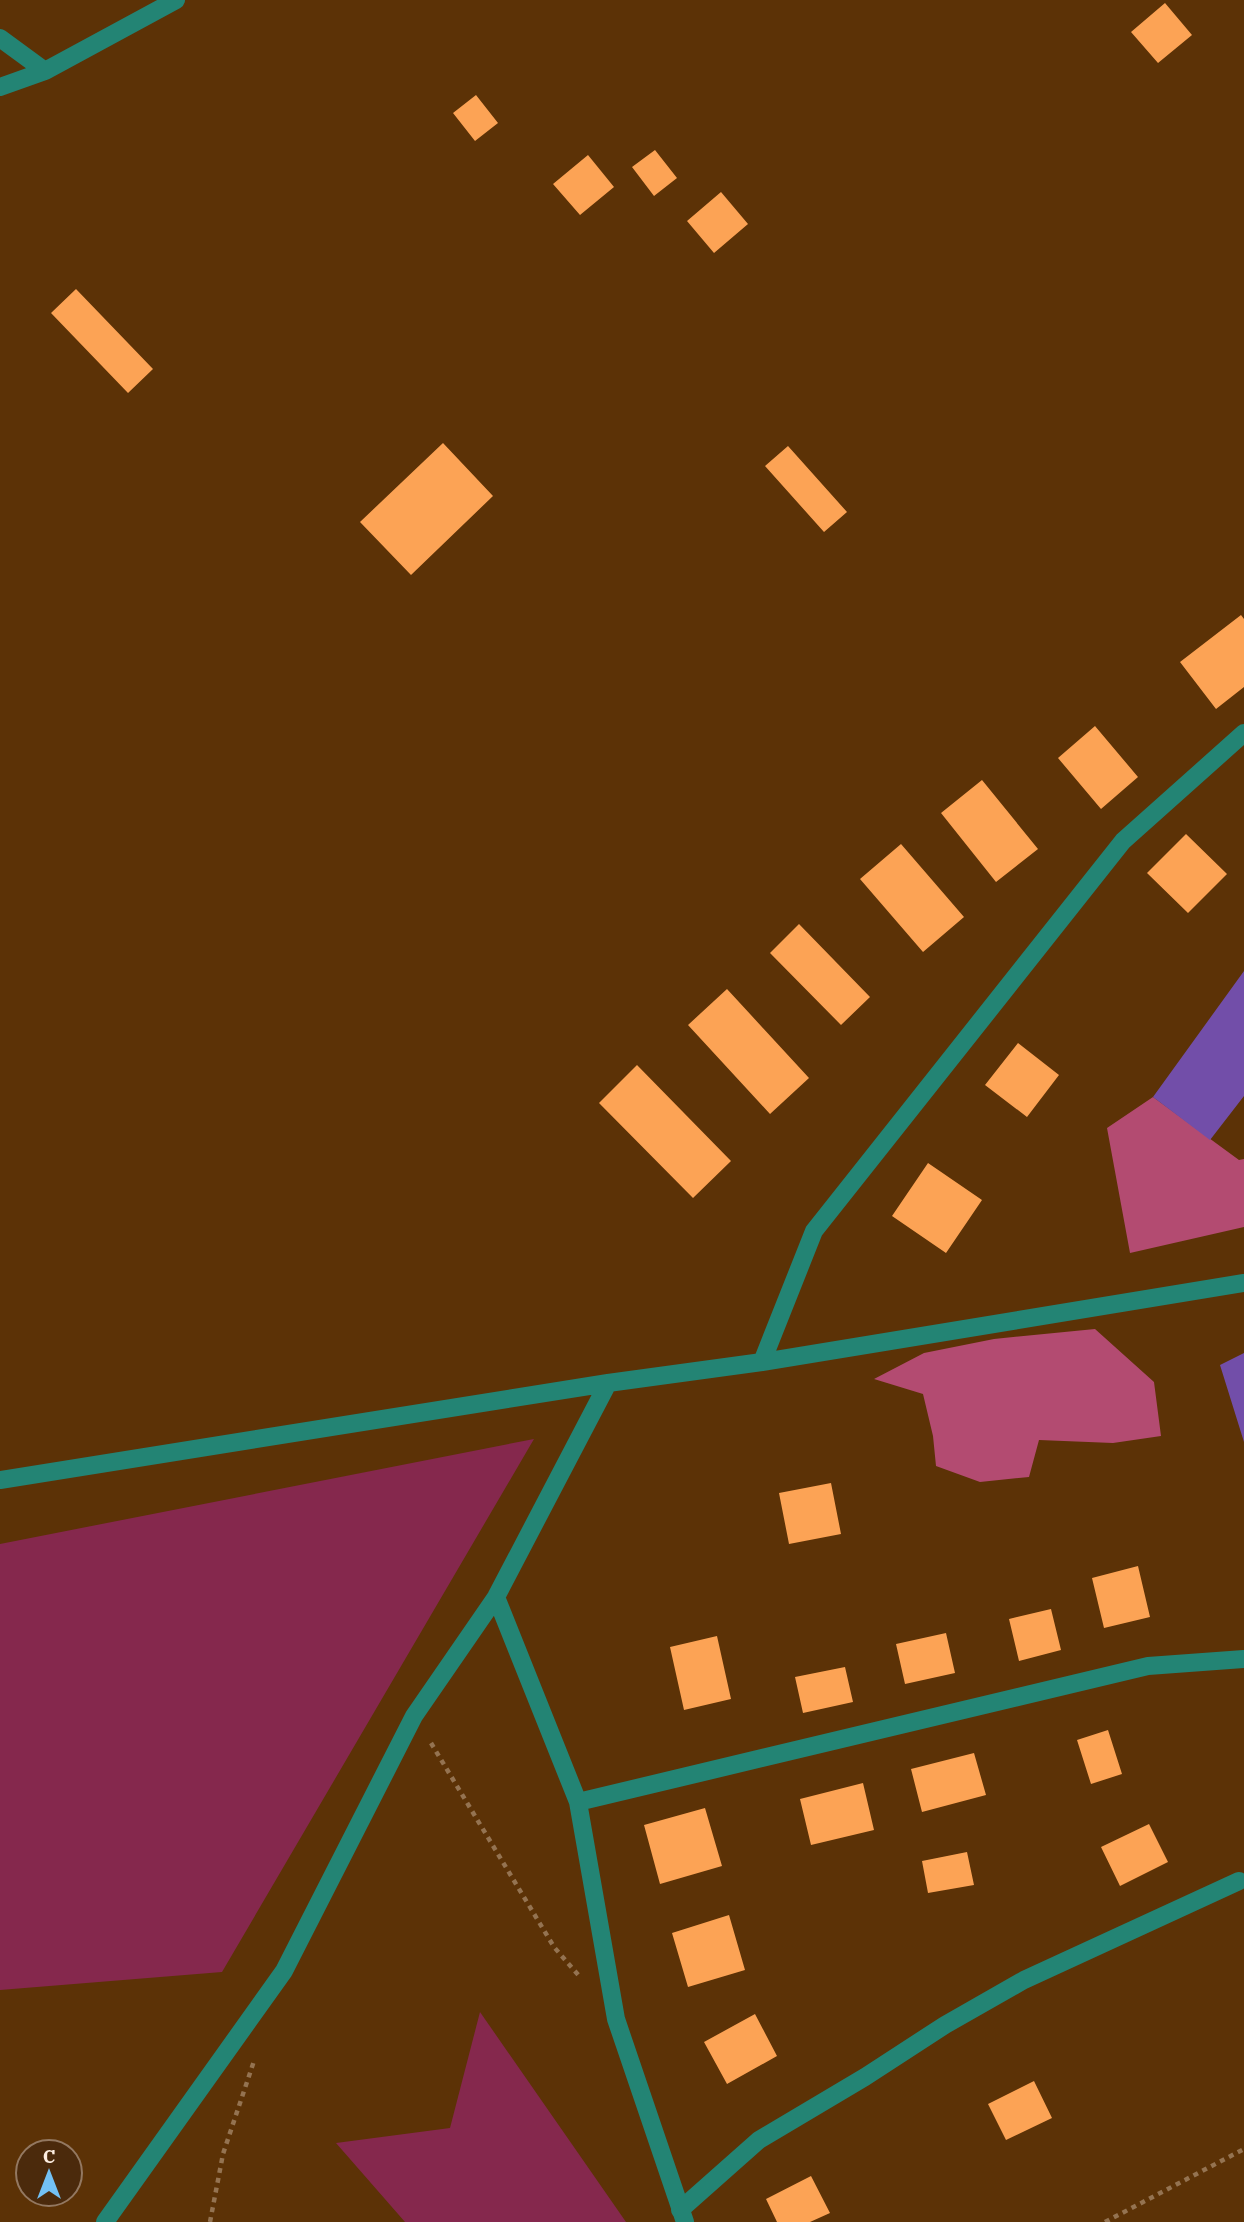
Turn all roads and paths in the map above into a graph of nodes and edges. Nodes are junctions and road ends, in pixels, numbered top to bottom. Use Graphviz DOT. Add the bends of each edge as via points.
graph roads {
  1 [pos="176,0"];
  2 [pos="0,38"];
  3 [pos="44,71"];
  4 [pos="0,87"];
  5 [pos="1244,733"];
  6 [pos="1244,1283"];
  7 [pos="762,1362"];
  8 [pos="608,1383"];
  9 [pos="0,1480"];
  10 [pos="496,1597"];
  11 [pos="1244,1659"];
  12 [pos="414,1716"];
  13 [pos="578,1802"];
  14 [pos="1239,1881"];
  15 [pos="581,1978"];
  16 [pos="258,2049"];
  17 [pos="1244,2149"];
  18 [pos="682,2216"];
  19 [pos="105,2222"];
  20 [pos="211,2222"];
  21 [pos="1105,2222"];
  1 -- 3 [label="street"];
  2 -- 3 [label="street"];
  3 -- 4 [label="street"];
  5 -- 7 [label="street" via="1124,841 814,1231"];
  6 -- 7 [label="street"];
  7 -- 8 [label="street"];
  8 -- 9 [label="street"];
  8 -- 10 [label="street"];
  10 -- 12 [label="street"];
  10 -- 13 [label="street"];
  11 -- 13 [label="street" via="1148,1666"];
  12 -- 15 [label="path" via="554,1947"];
  12 -- 19 [label="street" via="284,1971"];
  13 -- 18 [label="street" via="616,2019"];
  14 -- 18 [label="street" via="1024,1980 945,2025 759,2140"];
  16 -- 20 [label="path" via="223,2154"];
  17 -- 21 [label="path"];
}
